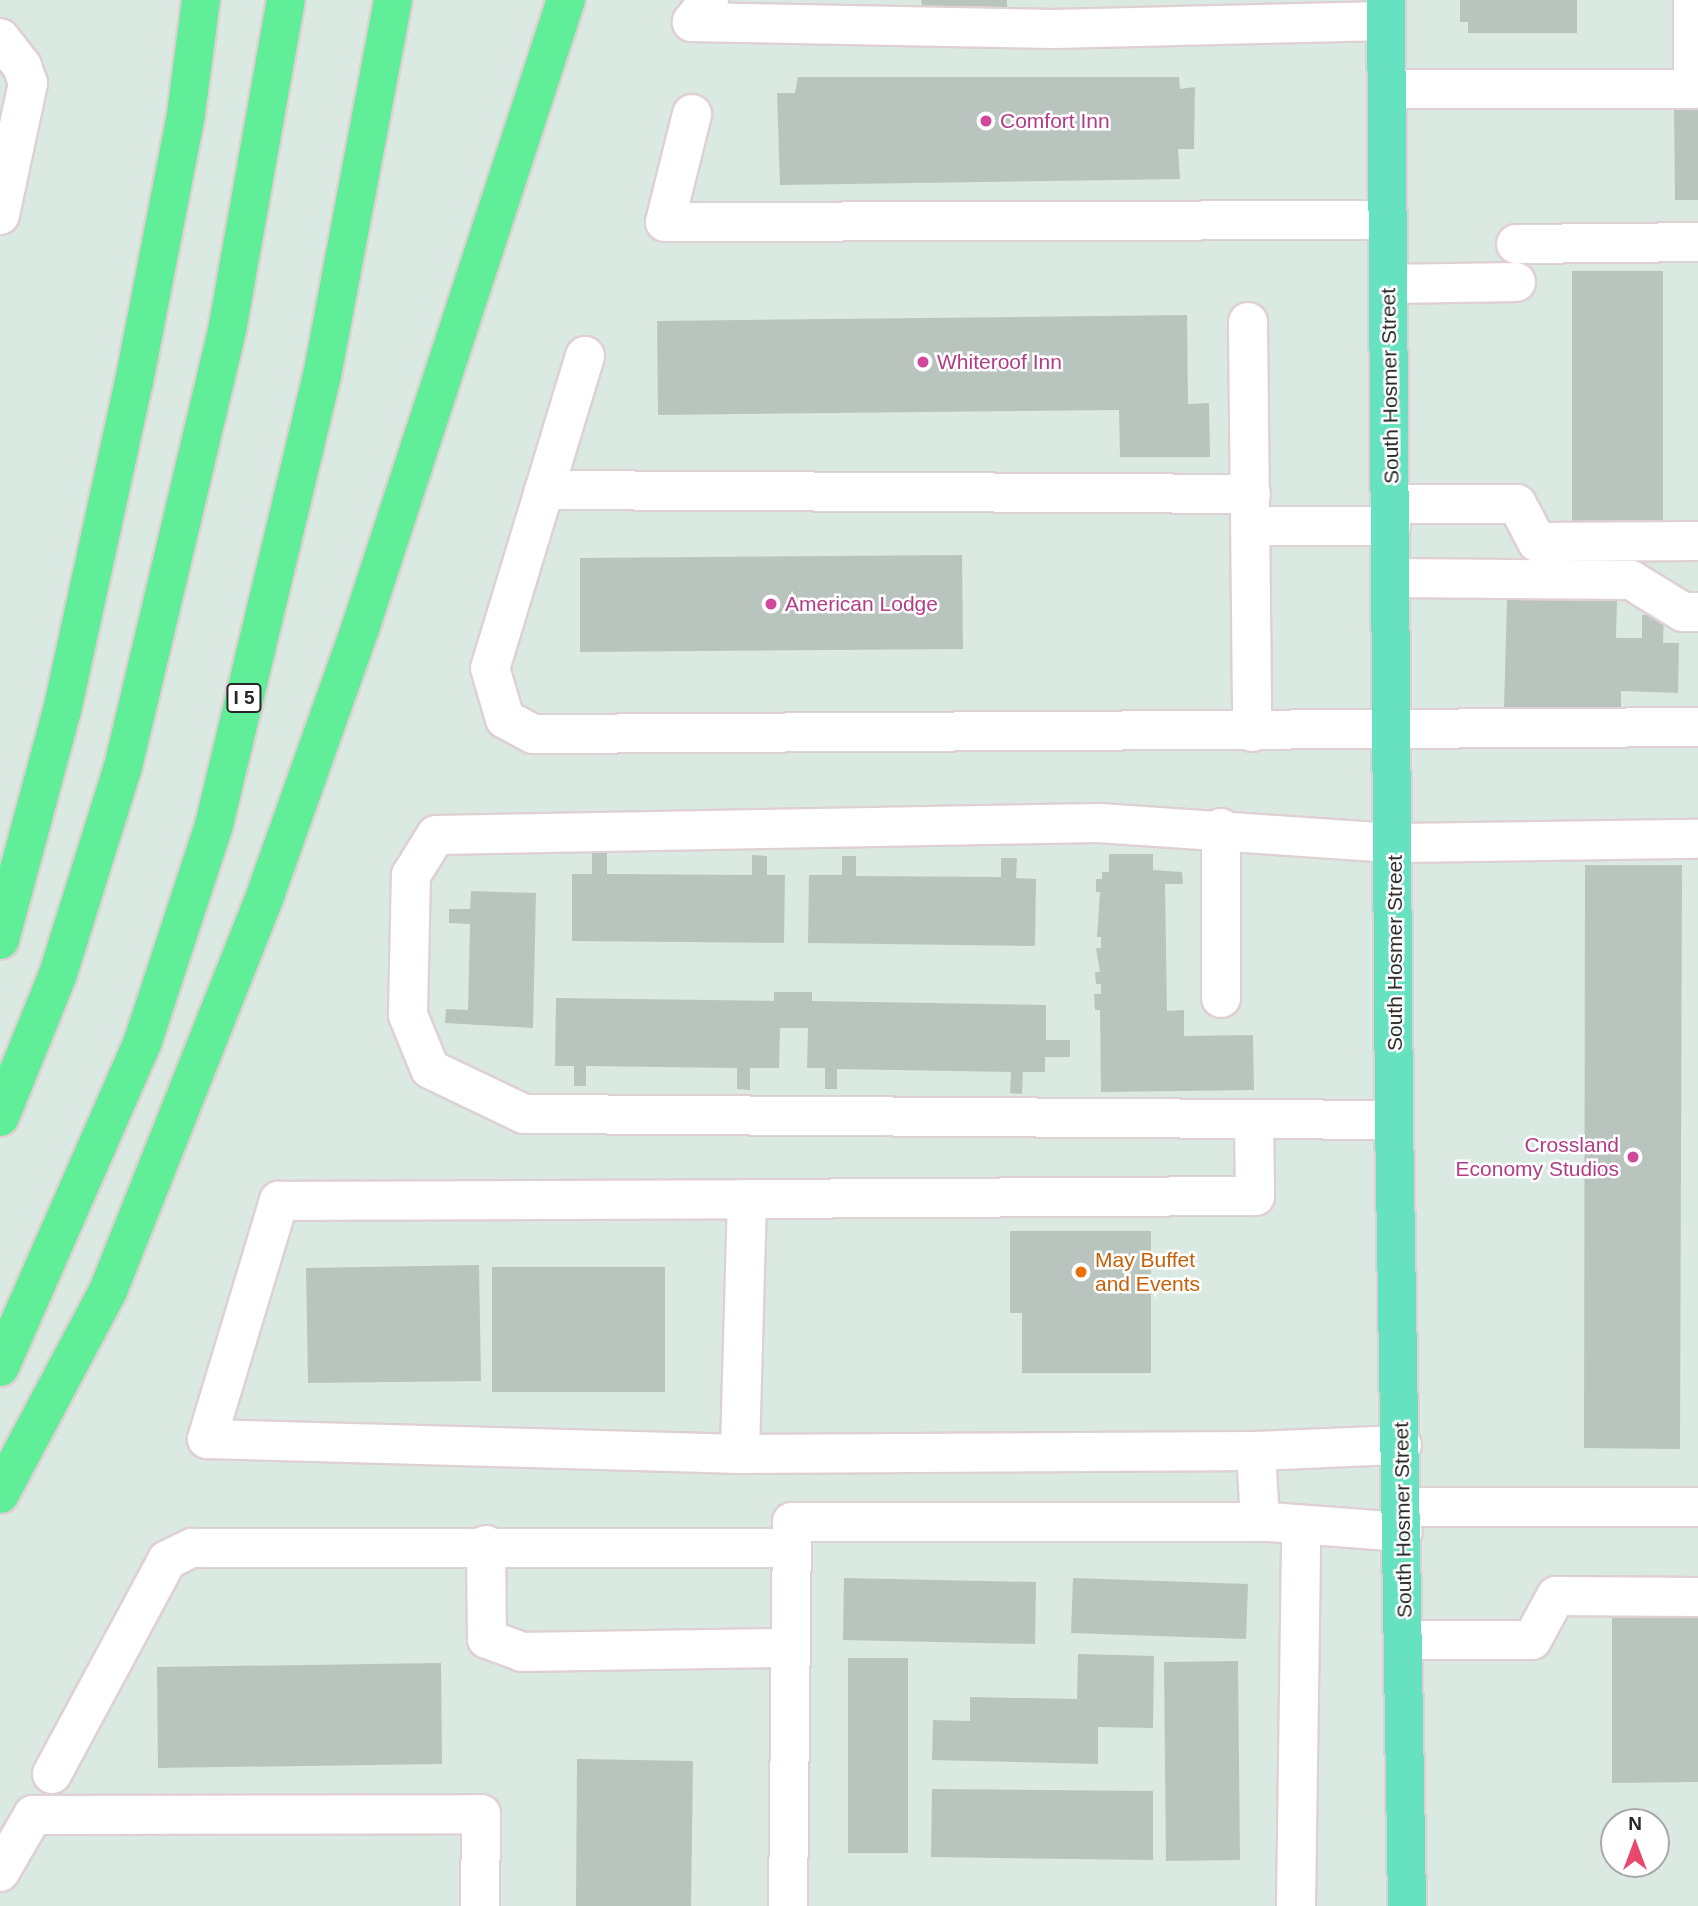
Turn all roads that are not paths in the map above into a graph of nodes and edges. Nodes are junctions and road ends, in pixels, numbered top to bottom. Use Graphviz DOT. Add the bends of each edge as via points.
graph roads {
  1 [pos="201,0"];
  2 [pos="286,0"];
  3 [pos="393,0"];
  4 [pos="566,0"];
  5 [pos="709,0"];
  6 [pos="1693,0"];
  7 [pos="1386,10"];
  8 [pos="1053,15"];
  9 [pos="0,38"];
  10 [pos="1387,89"];
  11 [pos="692,114"];
  12 [pos="0,215"];
  13 [pos="1388,220"];
  14 [pos="1698,242"];
  15 [pos="1516,244"];
  16 [pos="1516,282"];
  17 [pos="1389,284"];
  18 [pos="1248,322"];
  19 [pos="585,356"];
  20 [pos="544,490"];
  21 [pos="1251,510"];
  22 [pos="1391,515"];
  23 [pos="1698,541"];
  24 [pos="1392,578"];
  25 [pos="1698,612"];
  26 [pos="1698,727"];
  27 [pos="1394,731"];
  28 [pos="1252,732"];
  29 [pos="1221,828"];
  30 [pos="1698,839"];
  31 [pos="1395,844"];
  32 [pos="0,940"];
  33 [pos="1221,998"];
  34 [pos="0,1117"];
  35 [pos="1394,1119"];
  36 [pos="1254,1121"];
  37 [pos="747,1199"];
  38 [pos="0,1367"];
  39 [pos="1402,1445"];
  40 [pos="1256,1451"];
  41 [pos="740,1454"];
  42 [pos="0,1494"];
  43 [pos="1698,1507"];
  44 [pos="1403,1520"];
  45 [pos="1260,1522"];
  46 [pos="1301,1525"];
  47 [pos="486,1545"];
  48 [pos="791,1548"];
  49 [pos="1698,1597"];
  50 [pos="1404,1640"];
  51 [pos="790,1648"];
  52 [pos="52,1774"];
  53 [pos="0,1872"];
  54 [pos="480,1906"];
  55 [pos="788,1906"];
  56 [pos="1296,1906"];
  57 [pos="1407,1906"];
  1 -- 32 [label="highway" via="186,114 131,395 62,710"];
  2 -- 34 [label="highway" via="228,325 123,767 58,974"];
  3 -- 38 [label="highway, I 5" via="322,376 214,825 143,1041"];
  4 -- 42 [label="highway" via="360,629 266,893 108,1291"];
  5 -- 8 [label="lane" via="692,22"];
  6 -- 10 [label="lane" via="1693,89"];
  7 -- 8 [label="lane"];
  7 -- 10 [label="main road, South Hosmer Street"];
  9 -- 12 [label="lane" via="22,66 28,83"];
  10 -- 13 [label="main road, South Hosmer Street"];
  11 -- 13 [label="lane" via="666,222"];
  13 -- 17 [label="main road, South Hosmer Street"];
  14 -- 15 [label="lane"];
  16 -- 17 [label="lane"];
  17 -- 22 [label="main road, South Hosmer Street"];
  18 -- 21 [label="lane"];
  19 -- 20 [label="lane"];
  20 -- 21 [label="lane"];
  20 -- 28 [label="lane" via="490,668 505,719 533,734"];
  21 -- 22 [label="lane"];
  21 -- 28 [label="lane"];
  22 -- 23 [label="lane" via="1517,504 1536,542"];
  22 -- 24 [label="main road, South Hosmer Street"];
  24 -- 25 [label="lane" via="1631,580 1683,612"];
  24 -- 27 [label="main road, South Hosmer Street"];
  26 -- 27 [label="lane"];
  27 -- 28 [label="lane"];
  27 -- 31 [label="main road, South Hosmer Street"];
  29 -- 31 [label="lane"];
  29 -- 33 [label="lane"];
  29 -- 36 [label="lane" via="1099,823 436,835 411,875 408,1015 430,1069 524,1114"];
  30 -- 31 [label="lane"];
  31 -- 35 [label="main road, South Hosmer Street"];
  35 -- 36 [label="lane"];
  35 -- 39 [label="main road, South Hosmer Street"];
  36 -- 37 [label="lane" via="1255,1196"];
  37 -- 41 [label="lane"];
  37 -- 41 [label="lane" via="279,1201 208,1439"];
  39 -- 40 [label="lane"];
  39 -- 44 [label="main road, South Hosmer Street"];
  40 -- 41 [label="lane"];
  40 -- 45 [label="lane"];
  43 -- 44 [label="lane"];
  44 -- 46 [label="lane"];
  44 -- 50 [label="main road, South Hosmer Street"];
  45 -- 46 [label="lane"];
  45 -- 48 [label="lane" via="792,1521"];
  46 -- 56 [label="lane"];
  47 -- 48 [label="lane"];
  47 -- 51 [label="lane" via="487,1639 522,1652"];
  47 -- 52 [label="lane" via="192,1548 167,1560"];
  48 -- 51 [label="lane"];
  49 -- 50 [label="lane" via="1556,1596 1532,1640"];
  50 -- 57 [label="main road, South Hosmer Street"];
  51 -- 55 [label="lane"];
  53 -- 54 [label="lane" via="33,1815 481,1814"];
}
